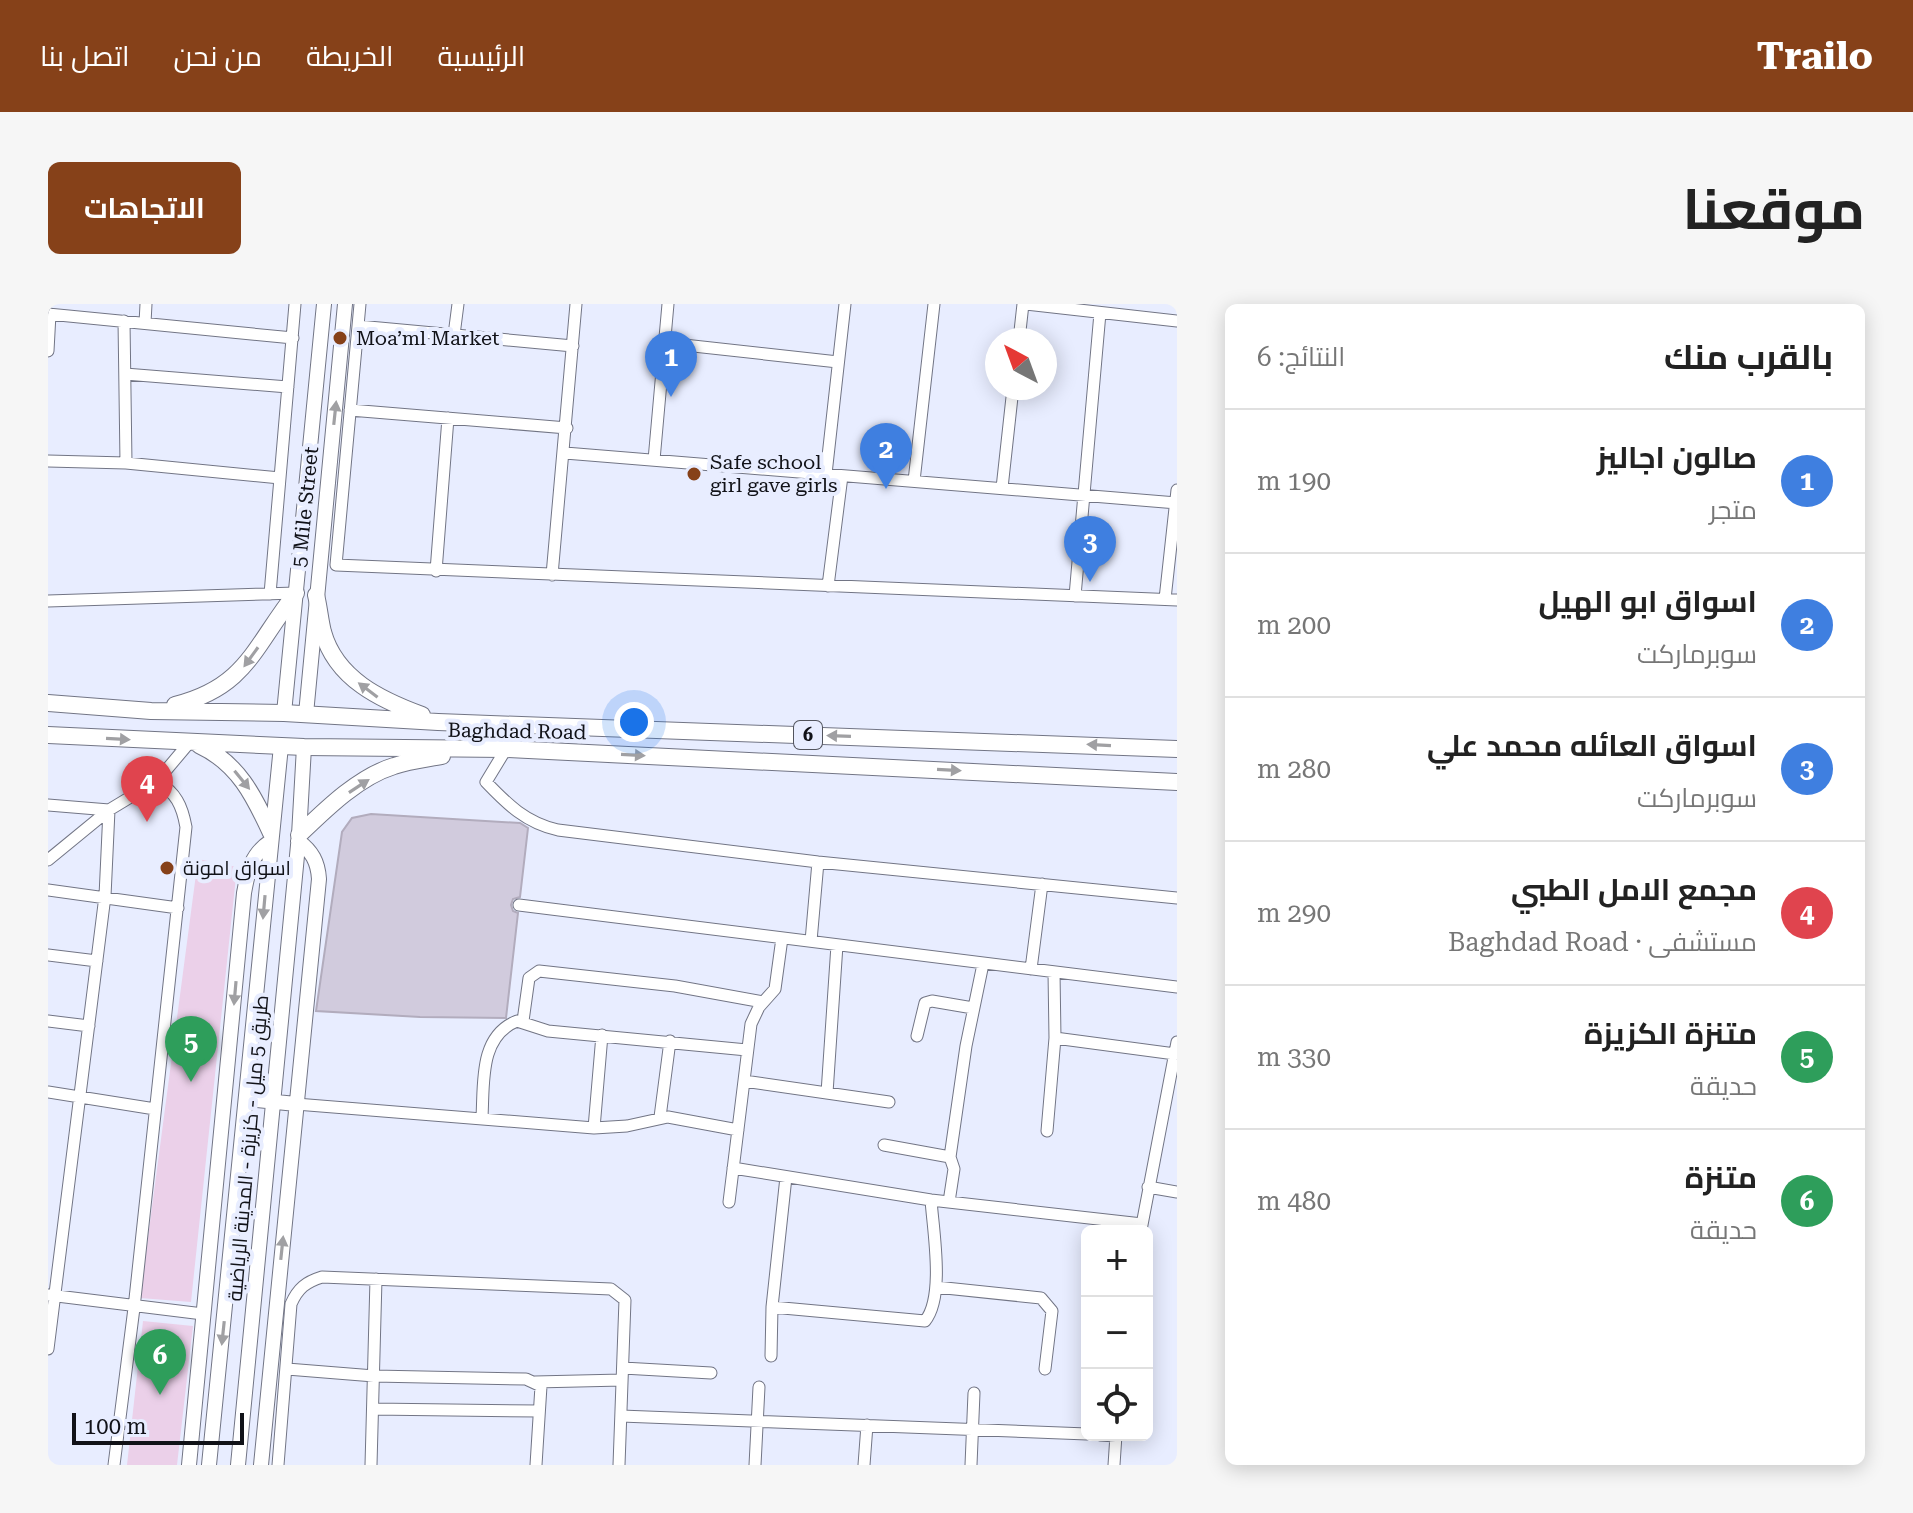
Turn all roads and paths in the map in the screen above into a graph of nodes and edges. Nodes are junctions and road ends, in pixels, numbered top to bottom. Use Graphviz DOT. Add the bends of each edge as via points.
graph roads {
  1 [pos="146,304"];
  2 [pos="295,304"];
  3 [pos="324,304"];
  4 [pos="345,304"];
  5 [pos="360,304"];
  6 [pos="458,304"];
  7 [pos="576,304"];
  8 [pos="668,304"];
  9 [pos="845,304"];
  10 [pos="934,304"];
  11 [pos="1024,304"];
  12 [pos="1124,310"];
  13 [pos="1100,313"];
  14 [pos="49,314"];
  15 [pos="124,321"];
  16 [pos="1177,321"];
  17 [pos="145,323"];
  18 [pos="358,326"];
  19 [pos="1021,328"];
  20 [pos="454,335"];
  21 [pos="293,338"];
  22 [pos="666,343"];
  23 [pos="573,346"];
  24 [pos="48,351"];
  25 [pos="838,362"];
  26 [pos="125,374"];
  27 [pos="288,387"];
  28 [pos="1012,400"];
  29 [pos="350,410"];
  30 [pos="448,418"];
  31 [pos="567,428"];
  32 [pos="565,453"];
  33 [pos="654,460"];
  34 [pos="48,461"];
  35 [pos="126,463"];
  36 [pos="826,474"];
  37 [pos="842,476"];
  38 [pos="280,478"];
  39 [pos="914,481"];
  40 [pos="1002,488"];
  41 [pos="1084,495"];
  42 [pos="1177,499"];
  43 [pos="436,571"];
  44 [pos="552,575"];
  45 [pos="828,586"];
  46 [pos="296,593"];
  47 [pos="270,594"];
  48 [pos="316,595"];
  49 [pos="1075,596"];
  50 [pos="1171,599"];
  51 [pos="48,601"];
  52 [pos="48,703"];
  53 [pos="151,711"];
  54 [pos="284,713"];
  55 [pos="306,714"];
  56 [pos="438,722"];
  57 [pos="48,735"];
  58 [pos="192,743"];
  59 [pos="281,746"];
  60 [pos="304,747"];
  61 [pos="506,749"];
  62 [pos="1177,749"];
  63 [pos="471,750"];
  64 [pos="157,781"];
  65 [pos="1177,782"];
  66 [pos="48,805"];
  67 [pos="109,810"];
  68 [pos="271,837"];
  69 [pos="298,838"];
  70 [pos="48,860"];
  71 [pos="818,862"];
  72 [pos="1042,884"];
  73 [pos="48,890"];
  74 [pos="105,896"];
  75 [pos="1177,898"];
  76 [pos="519,905"];
  77 [pos="178,908"];
  78 [pos="782,938"];
  79 [pos="811,941"];
  80 [pos="837,945"];
  81 [pos="48,955"];
  82 [pos="97,961"];
  83 [pos="983,964"];
  84 [pos="1031,969"];
  85 [pos="1054,972"];
  86 [pos="1177,987"];
  87 [pos="763,1002"];
  88 [pos="973,1008"];
  89 [pos="48,1021"];
  90 [pos="523,1021"];
  91 [pos="89,1026"];
  92 [pos="602,1035"];
  93 [pos="917,1036"];
  94 [pos="1055,1038"];
  95 [pos="670,1041"];
  96 [pos="1176,1048"];
  97 [pos="747,1050"];
  98 [pos="744,1081"];
  99 [pos="48,1092"];
  100 [pos="827,1093"];
  101 [pos="80,1097"];
  102 [pos="246,1099"];
  103 [pos="272,1101"];
  104 [pos="889,1102"];
  105 [pos="296,1104"];
  106 [pos="155,1109"];
  107 [pos="482,1117"];
  108 [pos="660,1117"];
  109 [pos="594,1128"];
  110 [pos="738,1130"];
  111 [pos="1047,1131"];
  112 [pos="884,1145"];
  113 [pos="950,1157"];
  114 [pos="733,1168"];
  115 [pos="786,1177"];
  116 [pos="1148,1187"];
  117 [pos="1177,1192"];
  118 [pos="931,1200"];
  119 [pos="729,1202"];
  120 [pos="949,1202"];
  121 [pos="1119,1225"];
  122 [pos="1142,1225"];
  123 [pos="376,1279"];
  124 [pos="936,1287"];
  125 [pos="51,1295"];
  126 [pos="772,1307"];
  127 [pos="134,1308"];
  128 [pos="203,1314"];
  129 [pos="48,1349"];
  130 [pos="771,1356"];
  131 [pos="287,1369"];
  132 [pos="1045,1369"];
  133 [pos="711,1373"];
  134 [pos="623,1374"];
  135 [pos="374,1376"];
  136 [pos="535,1382"];
  137 [pos="197,1387"];
  138 [pos="759,1387"];
  139 [pos="217,1390"];
  140 [pos="245,1393"];
  141 [pos="267,1393"];
  142 [pos="974,1393"];
  143 [pos="373,1409"];
  144 [pos="539,1411"];
  145 [pos="621,1416"];
  146 [pos="757,1421"];
  147 [pos="867,1425"];
  148 [pos="973,1430"];
  149 [pos="1081,1434"];
  150 [pos="1116,1441"];
  151 [pos="114,1465"];
  152 [pos="189,1465"];
  153 [pos="209,1465"];
  154 [pos="238,1465"];
  155 [pos="261,1465"];
  156 [pos="278,1465"];
  157 [pos="371,1465"];
  158 [pos="536,1465"];
  159 [pos="619,1465"];
  160 [pos="755,1465"];
  161 [pos="864,1465"];
  162 [pos="971,1465"];
  163 [pos="1114,1465"];
  1 -- 17 [label="street"];
  2 -- 21 [label="street"];
  3 -- 46 [label="main road, 5 Mile Street"];
  48 -- 4 [label="main road, 5 Mile Street, one-way"];
  5 -- 18 [label="street"];
  6 -- 20 [label="street"];
  7 -- 23 [label="street"];
  8 -- 22 [label="street"];
  9 -- 25 [label="street"];
  10 -- 39 [label="street"];
  11 -- 13 [label="street"];
  11 -- 19 [label="street"];
  12 -- 13 [label="street"];
  12 -- 16 [label="street"];
  13 -- 41 [label="street"];
  14 -- 15 [label="street"];
  14 -- 24 [label="street"];
  15 -- 17 [label="street"];
  15 -- 26 [label="street"];
  17 -- 21 [label="street"];
  18 -- 20 [label="street"];
  18 -- 29 [label="street"];
  20 -- 23 [label="street"];
  21 -- 27 [label="street"];
  22 -- 25 [label="street"];
  22 -- 33 [label="street"];
  23 -- 31 [label="street"];
  25 -- 36 [label="street"];
  26 -- 27 [label="street"];
  26 -- 35 [label="street"];
  27 -- 38 [label="street"];
  28 -- 40 [label="street"];
  29 -- 30 [label="street"];
  29 -- 43 [label="street" via="336,565"];
  30 -- 31 [label="street"];
  30 -- 43 [label="street"];
  31 -- 32 [label="street"];
  32 -- 33 [label="street"];
  32 -- 44 [label="street"];
  33 -- 36 [label="street"];
  34 -- 35 [label="street"];
  35 -- 38 [label="street"];
  36 -- 37 [label="street"];
  37 -- 39 [label="street"];
  37 -- 45 [label="street"];
  38 -- 47 [label="street"];
  39 -- 40 [label="street"];
  40 -- 41 [label="street"];
  41 -- 42 [label="street"];
  41 -- 49 [label="street"];
  42 -- 50 [label="street"];
  43 -- 44 [label="street"];
  44 -- 45 [label="street"];
  45 -- 49 [label="street"];
  46 -- 47 [label="street"];
  46 -- 53 [label="highway, one-way" via="231,680 204,697"];
  46 -- 54 [label="main road, 5 Mile Street"];
  47 -- 51 [label="street"];
  48 -- 55 [label="main road, 5 Mile Street"];
  56 -- 48 [label="highway, one-way" via="370,693 346,671 324,635"];
  49 -- 50 [label="street"];
  52 -- 53 [label="highway, Baghdad Road / 6"];
  53 -- 54 [label="highway, Baghdad Road / 6"];
  54 -- 55 [label="highway, Baghdad Road / 6"];
  55 -- 56 [label="highway, Baghdad Road / 6"];
  62 -- 56 [label="highway, Baghdad Road / 6, one-way"];
  57 -- 58 [label="highway, Baghdad Road / 6, one-way"];
  58 -- 59 [label="highway, Baghdad Road / 6"];
  58 -- 64 [label="street"];
  58 -- 68 [label="highway, one-way" via="222,759 244,781"];
  59 -- 60 [label="highway, Baghdad Road / 6"];
  59 -- 68 [label="main road, طريق 5 ميل - كزيزة - المدينة الرياضية"];
  60 -- 63 [label="highway, Baghdad Road / 6"];
  60 -- 69 [label="main road, طريق 5 ميل - كزيزة - المدينة الرياضية"];
  61 -- 63 [label="highway, Baghdad Road / 6"];
  61 -- 65 [label="highway, Baghdad Road / 6, one-way"];
  61 -- 71 [label="street" via="486,782 513,810 539,825"];
  69 -- 63 [label="highway, one-way" via="342,797 392,766"];
  64 -- 67 [label="street"];
  64 -- 77 [label="street" via="180,802 186,827"];
  66 -- 67 [label="street"];
  67 -- 70 [label="street"];
  67 -- 74 [label="street"];
  68 -- 102 [label="main road, طريق 5 ميل - كزيزة - المدينة الرياضية, one-way"];
  68 -- 128 [label="main road, one-way" via="250,863 244,893"];
  69 -- 103 [label="main road, طريق 5 ميل - كزيزة - المدينة الرياضية"];
  69 -- 105 [label="main road" via="316,861 319,879"];
  71 -- 72 [label="street"];
  71 -- 79 [label="street"];
  72 -- 75 [label="street"];
  72 -- 84 [label="street"];
  73 -- 74 [label="street"];
  74 -- 77 [label="street"];
  74 -- 82 [label="street"];
  76 -- 78 [label="street"];
  77 -- 106 [label="street"];
  78 -- 79 [label="street"];
  78 -- 87 [label="street" via="776,983"];
  79 -- 80 [label="street"];
  80 -- 83 [label="street"];
  80 -- 100 [label="street"];
  81 -- 82 [label="street"];
  82 -- 91 [label="street"];
  83 -- 84 [label="street"];
  83 -- 88 [label="street"];
  84 -- 85 [label="street"];
  85 -- 86 [label="street"];
  85 -- 94 [label="street"];
  87 -- 90 [label="street" via="539,971 529,978"];
  87 -- 97 [label="street" via="753,1018"];
  88 -- 93 [label="street" via="925,1003"];
  88 -- 113 [label="street"];
  89 -- 91 [label="street"];
  90 -- 92 [label="street" via="548,1031"];
  90 -- 107 [label="street" via="505,1027 491,1044"];
  91 -- 101 [label="street"];
  92 -- 95 [label="street"];
  92 -- 109 [label="street"];
  94 -- 96 [label="street"];
  94 -- 111 [label="street"];
  95 -- 97 [label="street"];
  95 -- 108 [label="street"];
  96 -- 116 [label="street"];
  97 -- 98 [label="street"];
  98 -- 100 [label="street"];
  98 -- 110 [label="street"];
  99 -- 101 [label="street"];
  100 -- 104 [label="street"];
  101 -- 106 [label="street"];
  101 -- 125 [label="street"];
  102 -- 103 [label="main road"];
  102 -- 139 [label="main road, طريق 5 ميل - كزيزة - المدينة الرياضية, one-way"];
  103 -- 105 [label="main road"];
  103 -- 140 [label="main road, طريق 5 ميل - كزيزة - المدينة الرياضية"];
  105 -- 107 [label="street"];
  141 -- 105 [label="main road, one-way"];
  106 -- 127 [label="street"];
  107 -- 109 [label="street"];
  108 -- 109 [label="street"];
  108 -- 110 [label="street"];
  110 -- 114 [label="street"];
  112 -- 113 [label="street"];
  113 -- 120 [label="street" via="954,1169"];
  114 -- 115 [label="street"];
  114 -- 119 [label="street"];
  115 -- 118 [label="street"];
  115 -- 126 [label="street"];
  116 -- 117 [label="street"];
  116 -- 122 [label="street"];
  118 -- 120 [label="street"];
  118 -- 124 [label="street"];
  120 -- 121 [label="street"];
  123 -- 131 [label="street" via="322,1277 296,1292"];
  123 -- 134 [label="street" via="611,1289 625,1300"];
  123 -- 135 [label="street"];
  124 -- 126 [label="street" via="925,1321"];
  124 -- 132 [label="street" via="1041,1298 1052,1311"];
  125 -- 127 [label="street"];
  125 -- 129 [label="street"];
  126 -- 130 [label="street"];
  127 -- 128 [label="street"];
  127 -- 151 [label="street"];
  128 -- 137 [label="main road"];
  131 -- 135 [label="street"];
  131 -- 156 [label="street"];
  133 -- 134 [label="street"];
  134 -- 136 [label="street"];
  134 -- 145 [label="street"];
  135 -- 136 [label="street"];
  135 -- 143 [label="street"];
  136 -- 144 [label="street" via="541,1386"];
  137 -- 139 [label="main road"];
  137 -- 152 [label="main road"];
  138 -- 146 [label="street"];
  139 -- 153 [label="main road, طريق 5 ميل - كزيزة - المدينة الرياضية"];
  140 -- 141 [label="main road"];
  140 -- 154 [label="main road, طريق 5 ميل - كزيزة - المدينة الرياضية"];
  141 -- 155 [label="main road"];
  142 -- 148 [label="street"];
  143 -- 144 [label="street"];
  143 -- 157 [label="street"];
  144 -- 158 [label="street"];
  145 -- 146 [label="street"];
  145 -- 159 [label="street"];
  146 -- 147 [label="street"];
  146 -- 160 [label="street"];
  147 -- 148 [label="street"];
  147 -- 161 [label="street"];
  148 -- 149 [label="street"];
  148 -- 162 [label="street"];
  150 -- 163 [label="street"];
}
